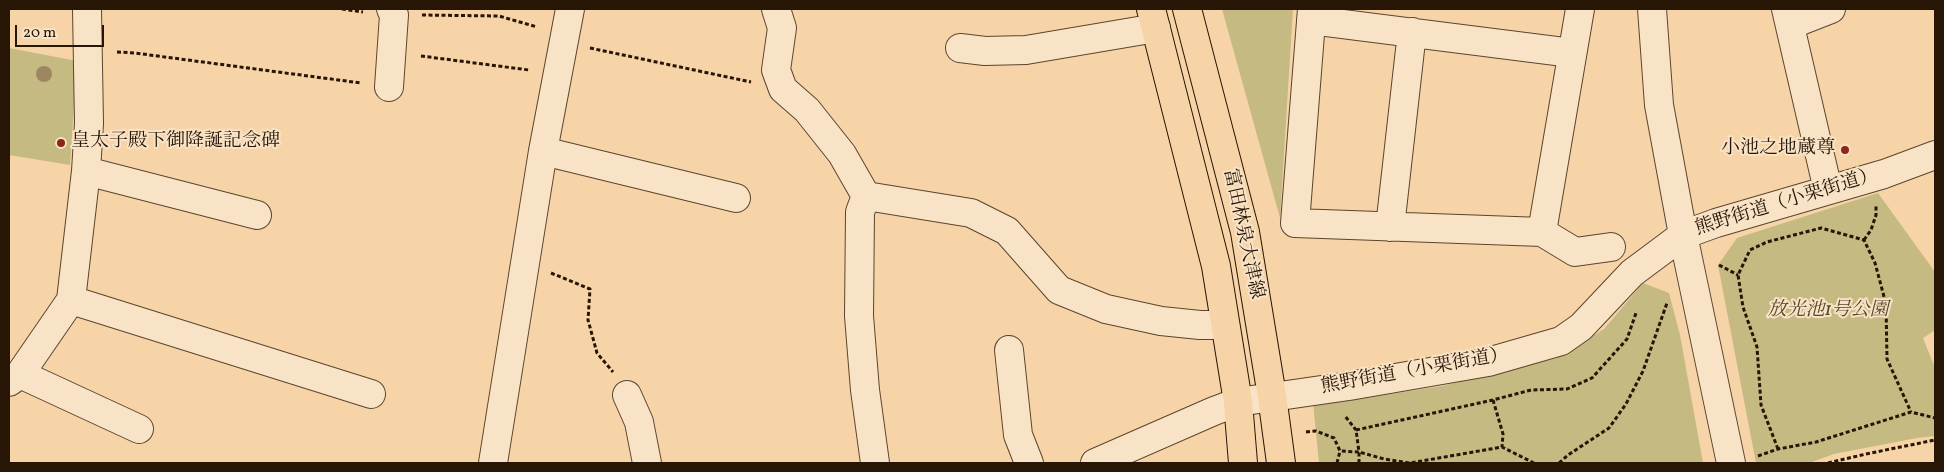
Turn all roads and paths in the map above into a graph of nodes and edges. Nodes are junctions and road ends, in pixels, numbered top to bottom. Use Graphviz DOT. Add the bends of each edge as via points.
graph roads {
  1 [pos="87,9"];
  2 [pos="570,9"];
  3 [pos="776,9"];
  4 [pos="1187,9"];
  5 [pos="1580,9"];
  6 [pos="1652,9"];
  7 [pos="1831,9"];
  8 [pos="393,12"];
  9 [pos="1312,14"];
  10 [pos="1788,17"];
  11 [pos="1154,18"];
  12 [pos="1412,32"];
  13 [pos="565,39"];
  14 [pos="960,48"];
  15 [pos="87,51"];
  16 [pos="391,52"];
  17 [pos="1572,53"];
  18 [pos="559,74"];
  19 [pos="389,87"];
  20 [pos="783,89"];
  21 [pos="543,151"];
  22 [pos="1935,155"];
  23 [pos="86,171"];
  24 [pos="1828,190"];
  25 [pos="866,196"];
  26 [pos="736,198"];
  27 [pos="1876,203"];
  28 [pos="257,215"];
  29 [pos="1390,227"];
  30 [pos="1542,232"];
  31 [pos="1683,235"];
  32 [pos="1864,240"];
  33 [pos="1611,247"];
  34 [pos="1712,261"];
  35 [pos="526,262"];
  36 [pos="1738,275"];
  37 [pos="1667,296"];
  38 [pos="71,300"];
  39 [pos="1225,325"];
  40 [pos="1010,350"];
  41 [pos="14,378"];
  42 [pos="371,394"];
  43 [pos="627,395"];
  44 [pos="1272,396"];
  45 [pos="1493,400"];
  46 [pos="1238,402"];
  47 [pos="1339,409"];
  48 [pos="1912,412"];
  49 [pos="1935,418"];
  50 [pos="139,430"];
  51 [pos="1302,432"];
  52 [pos="1935,440"];
  53 [pos="1502,447"];
  54 [pos="1778,449"];
  55 [pos="1340,451"];
  56 [pos="1360,452"];
  57 [pos="1743,460"];
  58 [pos="1526,462"];
  59 [pos="494,463"];
  60 [pos="647,463"];
  61 [pos="875,463"];
  62 [pos="1029,463"];
  63 [pos="1095,463"];
  64 [pos="1243,463"];
  65 [pos="1281,463"];
  66 [pos="1337,463"];
  67 [pos="1359,463"];
  68 [pos="1534,463"];
  69 [pos="1559,463"];
  70 [pos="1828,463"];
  1 -- 15 [label="street"];
  2 -- 13 [label="street"];
  3 -- 20 [label="street" via="782,28 776,70"];
  4 -- 44 [label="main road, 富田林泉大津線" via="1245,232"];
  5 -- 17 [label="street"];
  6 -- 31 [label="street" via="1659,104"];
  7 -- 10 [label="street"];
  8 -- 13 [label="path" via="499,16"];
  8 -- 16 [label="street"];
  9 -- 12 [label="street"];
  9 -- 29 [label="street" via="1295,223"];
  10 -- 24 [label="street"];
  11 -- 14 [label="street" via="1026,50"];
  11 -- 39 [label="main road, 富田林泉大津線" via="1216,266"];
  12 -- 17 [label="street"];
  12 -- 29 [label="street"];
  13 -- 18 [label="street"];
  13 -- 20 [label="path"];
  15 -- 19 [label="path" via="135,53"];
  15 -- 23 [label="street"];
  16 -- 18 [label="path"];
  16 -- 19 [label="street"];
  17 -- 30 [label="street"];
  18 -- 21 [label="street"];
  20 -- 25 [label="street" via="807,110 842,154"];
  21 -- 26 [label="street"];
  21 -- 35 [label="street"];
  22 -- 24 [label="street, 熊野街道（小栗街道）"];
  23 -- 28 [label="street"];
  23 -- 38 [label="street"];
  24 -- 31 [label="street, 熊野街道（小栗街道）"];
  25 -- 39 [label="street" via="971,213 1006,231 1059,290 1106,309 1161,321"];
  25 -- 61 [label="street" via="860,212 859,316"];
  27 -- 32 [label="path" via="1871,230"];
  29 -- 30 [label="street"];
  30 -- 33 [label="street" via="1575,252"];
  31 -- 44 [label="street, 熊野街道（小栗街道）" via="1632,273 1581,327 1561,340 1488,362"];
  31 -- 57 [label="street"];
  32 -- 36 [label="path" via="1821,228 1767,242 1750,250"];
  32 -- 48 [label="path" via="1875,263 1886,304 1887,359"];
  34 -- 36 [label="path"];
  35 -- 43 [label="path" via="590,289 588,320 597,353"];
  35 -- 59 [label="street"];
  36 -- 54 [label="path" via="1743,307 1757,347 1761,405"];
  37 -- 69 [label="path" via="1642,371 1626,404 1609,428"];
  38 -- 41 [label="street"];
  38 -- 42 [label="street"];
  39 -- 46 [label="main road, 富田林泉大津線"];
  40 -- 62 [label="street" via="1018,435"];
  41 -- 50 [label="street"];
  43 -- 60 [label="street" via="639,422"];
  44 -- 46 [label="street, 熊野街道（小栗街道）"];
  44 -- 65 [label="main road, 富田林泉大津線"];
  45 -- 53 [label="path"];
  46 -- 63 [label="street, 熊野街道（小栗街道）"];
  46 -- 64 [label="main road, 富田林泉大津線"];
  47 -- 56 [label="path" via="1356,430"];
  48 -- 49 [label="path"];
  48 -- 54 [label="path" via="1816,442"];
  51 -- 55 [label="path" via="1316,431 1334,438"];
  52 -- 70 [label="path"];
  53 -- 56 [label="path" via="1410,463"];
  53 -- 58 [label="path"];
  54 -- 57 [label="path"];
  55 -- 56 [label="path"];
  55 -- 66 [label="path"];
  56 -- 67 [label="path"];
  58 -- 68 [label="path"];
}
